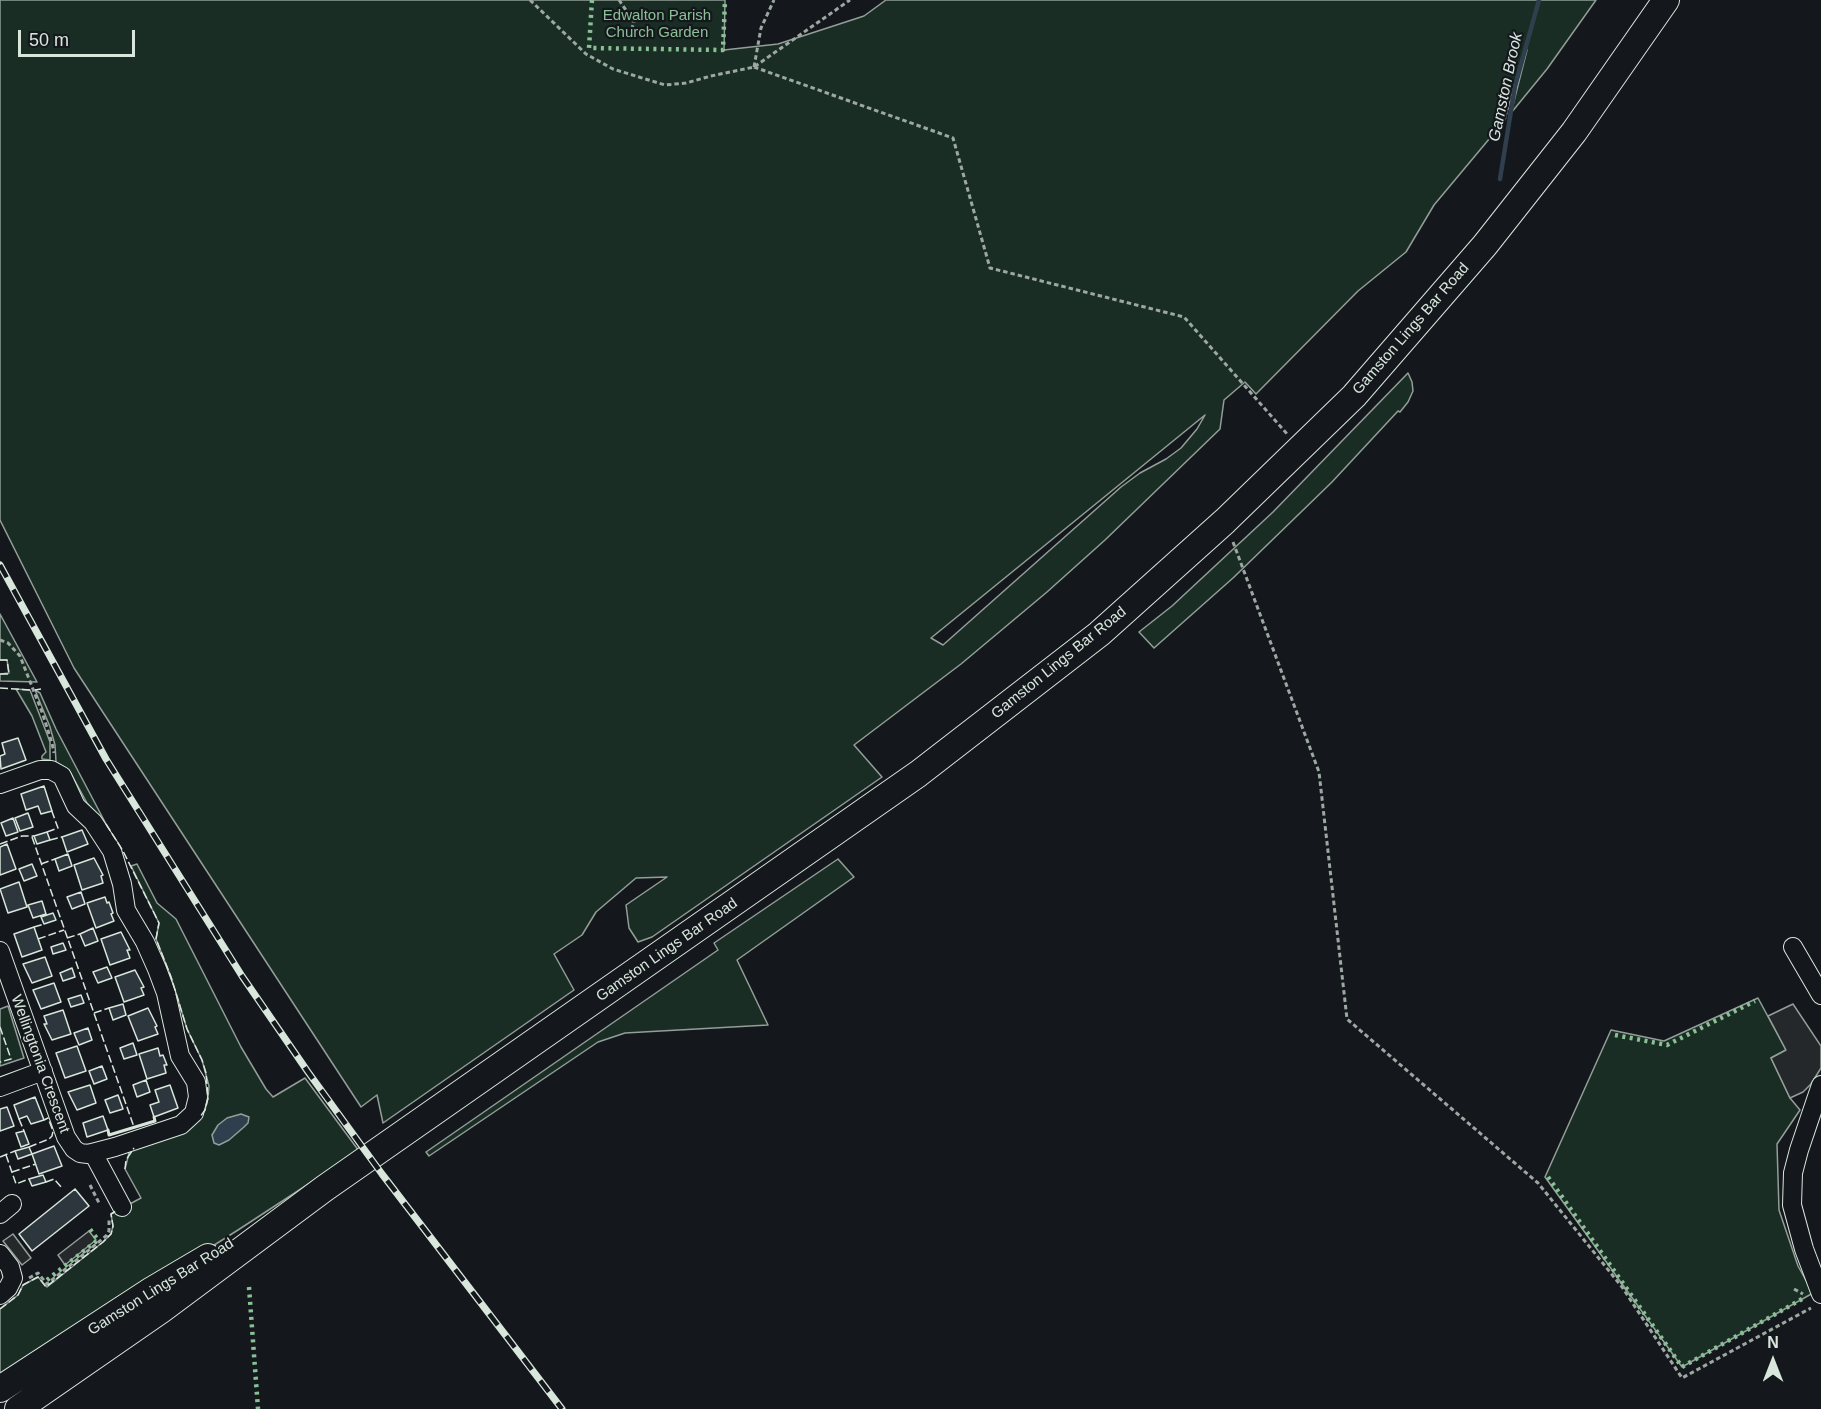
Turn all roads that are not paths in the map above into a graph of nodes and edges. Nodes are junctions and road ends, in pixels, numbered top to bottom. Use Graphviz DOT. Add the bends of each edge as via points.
graph roads {
  1 [pos="1666,0"];
  2 [pos="0,784"];
  3 [pos="1793,947"];
  4 [pos="0,951"];
  5 [pos="1821,995"];
  6 [pos="43,1071"];
  7 [pos="1821,1085"];
  8 [pos="0,1087"];
  9 [pos="1803,1092"];
  10 [pos="1810,1115"];
  11 [pos="93,1153"];
  12 [pos="325,1188"];
  13 [pos="111,1211"];
  14 [pos="0,1254"];
  15 [pos="0,1295"];
  16 [pos="1818,1300"];
  17 [pos="0,1389"];
  18 [pos="18,1409"];
  1 -- 12 [label="highway, Gamston Lings Bar Road" via="1574,132 1485,245 1354,396 1225,521 1100,634 918,774"];
  2 -- 11 [label="street" via="40,770 62,776 76,806 93,822 112,850 126,910 157,969 180,1056 196,1082 194,1113 181,1125"];
  3 -- 5 [label="street"];
  4 -- 6 [label="street, Wellingtonia Crescent"];
  6 -- 8 [label="street"];
  6 -- 11 [label="street, Wellingtonia Crescent" via="69,1144 80,1153"];
  7 -- 10 [label="street"];
  9 -- 10 [label="street"];
  10 -- 16 [label="street" via="1793,1173 1792,1205"];
  11 -- 13 [label="street"];
  12 -- 17 [label="highway, Gamston Lings Bar Road" via="152,1290"];
  12 -- 18 [label="highway, Gamston Lings Bar Road" via="161,1310"];
  14 -- 15 [label="street" via="13,1278"];
}
